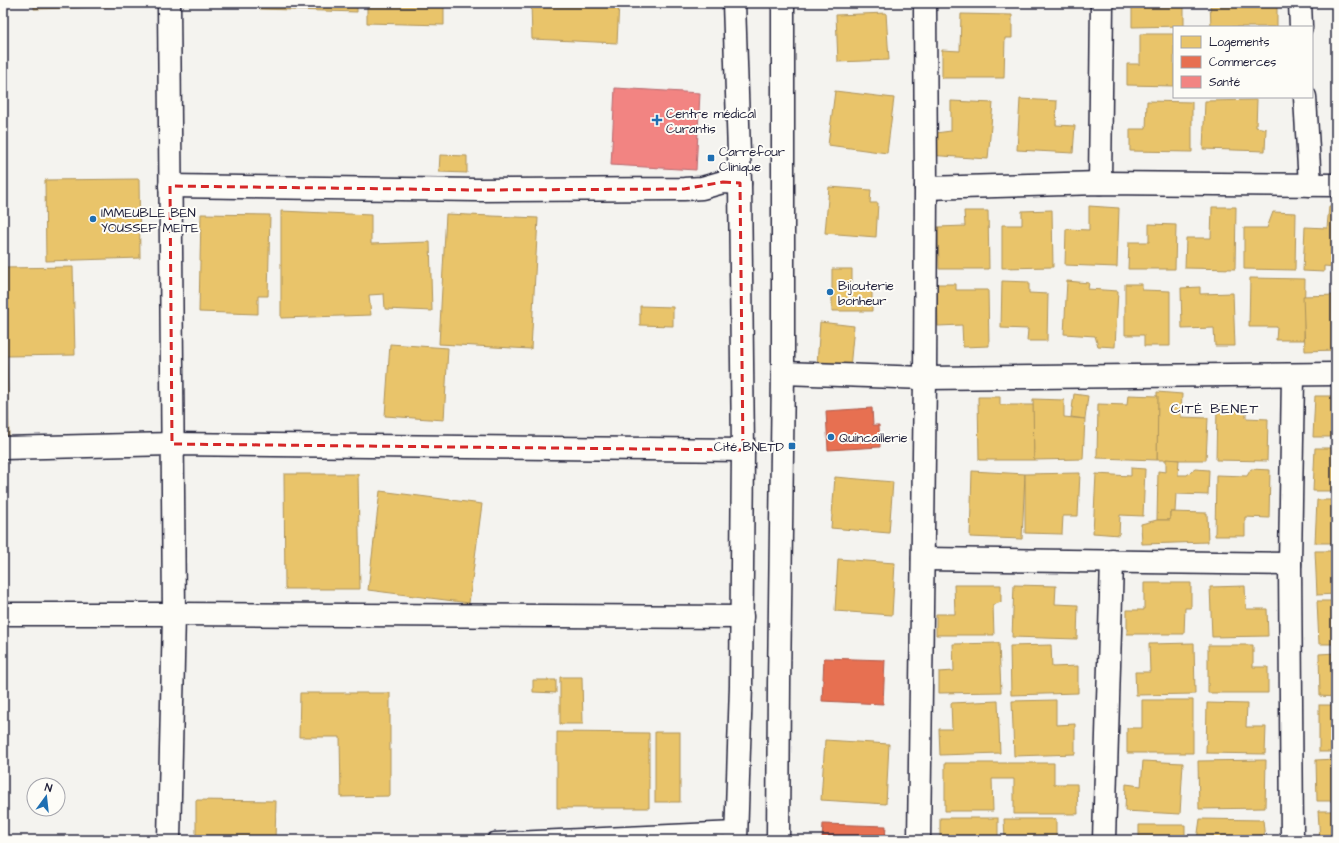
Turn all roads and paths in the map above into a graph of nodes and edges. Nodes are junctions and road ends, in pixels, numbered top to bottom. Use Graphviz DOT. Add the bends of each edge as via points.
graph roads {
  1 [pos="169,3"];
  2 [pos="734,3"];
  3 [pos="783,3"];
  4 [pos="925,3"];
  5 [pos="1102,3"];
  6 [pos="1300,3"];
  7 [pos="1301,26"];
  8 [pos="1305,98"];
  9 [pos="740,183"];
  10 [pos="1100,183"];
  11 [pos="1310,185"];
  12 [pos="1336,185"];
  13 [pos="170,186"];
  14 [pos="926,188"];
  15 [pos="783,373"];
  16 [pos="1293,374"];
  17 [pos="1336,374"];
  18 [pos="925,378"];
  19 [pos="172,444"];
  20 [pos="3,448"];
  21 [pos="743,450"];
  22 [pos="923,559"];
  23 [pos="1112,561"];
  24 [pos="1290,564"];
  25 [pos="3,614"];
  26 [pos="174,614"];
  27 [pos="742,617"];
  28 [pos="736,834"];
  29 [pos="169,840"];
  30 [pos="494,840"];
  31 [pos="778,840"];
  32 [pos="919,840"];
  33 [pos="1104,840"];
  34 [pos="1292,840"];
  1 -- 13 [label="street"];
  2 -- 9 [label="street"];
  3 -- 15 [label="street"];
  4 -- 14 [label="street"];
  5 -- 10 [label="street"];
  6 -- 7 [label="street"];
  8 -- 11 [label="street"];
  9 -- 13 [label="street" via="723,182 702,188 478,190"];
  9 -- 21 [label="street"];
  10 -- 11 [label="street"];
  10 -- 14 [label="street"];
  11 -- 12 [label="street"];
  13 -- 19 [label="street"];
  14 -- 18 [label="street"];
  15 -- 18 [label="street"];
  15 -- 31 [label="street"];
  16 -- 17 [label="street"];
  16 -- 18 [label="street"];
  16 -- 24 [label="street"];
  18 -- 22 [label="street"];
  19 -- 20 [label="street"];
  19 -- 21 [label="street"];
  19 -- 26 [label="street"];
  21 -- 27 [label="street"];
  22 -- 23 [label="street"];
  22 -- 32 [label="street"];
  23 -- 24 [label="street"];
  23 -- 33 [label="street"];
  24 -- 34 [label="street"];
  25 -- 26 [label="street"];
  26 -- 27 [label="street"];
  26 -- 29 [label="street"];
  27 -- 28 [label="street"];
  28 -- 30 [label="lane"];
}
